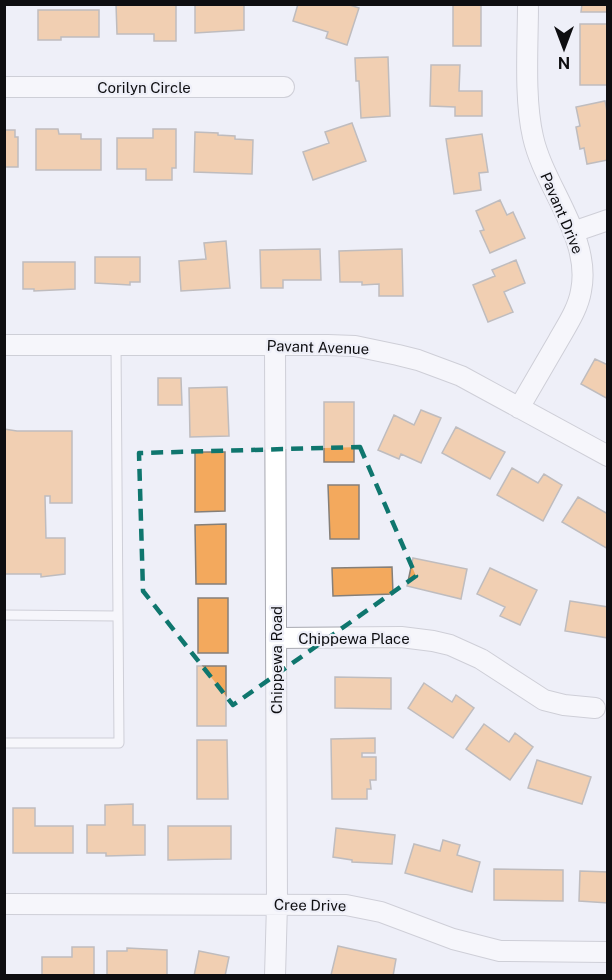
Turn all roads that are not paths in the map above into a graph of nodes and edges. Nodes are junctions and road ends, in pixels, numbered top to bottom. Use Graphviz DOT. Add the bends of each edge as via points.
graph roads {
  1 [pos="528,4"];
  2 [pos="4,87"];
  3 [pos="284,87"];
  4 [pos="608,220"];
  5 [pos="573,232"];
  6 [pos="4,345"];
  7 [pos="116,345"];
  8 [pos="275,345"];
  9 [pos="519,408"];
  10 [pos="608,456"];
  11 [pos="4,615"];
  12 [pos="118,616"];
  13 [pos="276,638"];
  14 [pos="595,708"];
  15 [pos="4,743"];
  16 [pos="4,904"];
  17 [pos="277,904"];
  18 [pos="608,952"];
  19 [pos="275,975"];
  1 -- 5 [label="street, Pavant Drive" via="533,137"];
  2 -- 3 [label="street, Corilyn Circle"];
  4 -- 5 [label="street"];
  5 -- 9 [label="street, Pavant Drive" via="583,269 577,307"];
  6 -- 7 [label="street, Pavant Avenue"];
  7 -- 8 [label="street, Pavant Avenue"];
  7 -- 12 [label="lane"];
  8 -- 9 [label="street, Pavant Avenue" via="355,346 418,360 461,376"];
  8 -- 13 [label="street, Chippewa Road"];
  9 -- 10 [label="street, Pavant Avenue"];
  11 -- 12 [label="lane"];
  12 -- 15 [label="lane" via="119,743"];
  13 -- 14 [label="street, Chippewa Place" via="401,637 433,641 481,659 544,700"];
  13 -- 17 [label="street, Chippewa Road"];
  16 -- 17 [label="street, Cree Drive"];
  17 -- 18 [label="street, Cree Drive" via="364,908 500,951"];
  17 -- 19 [label="street, Chippewa Road"];
}
